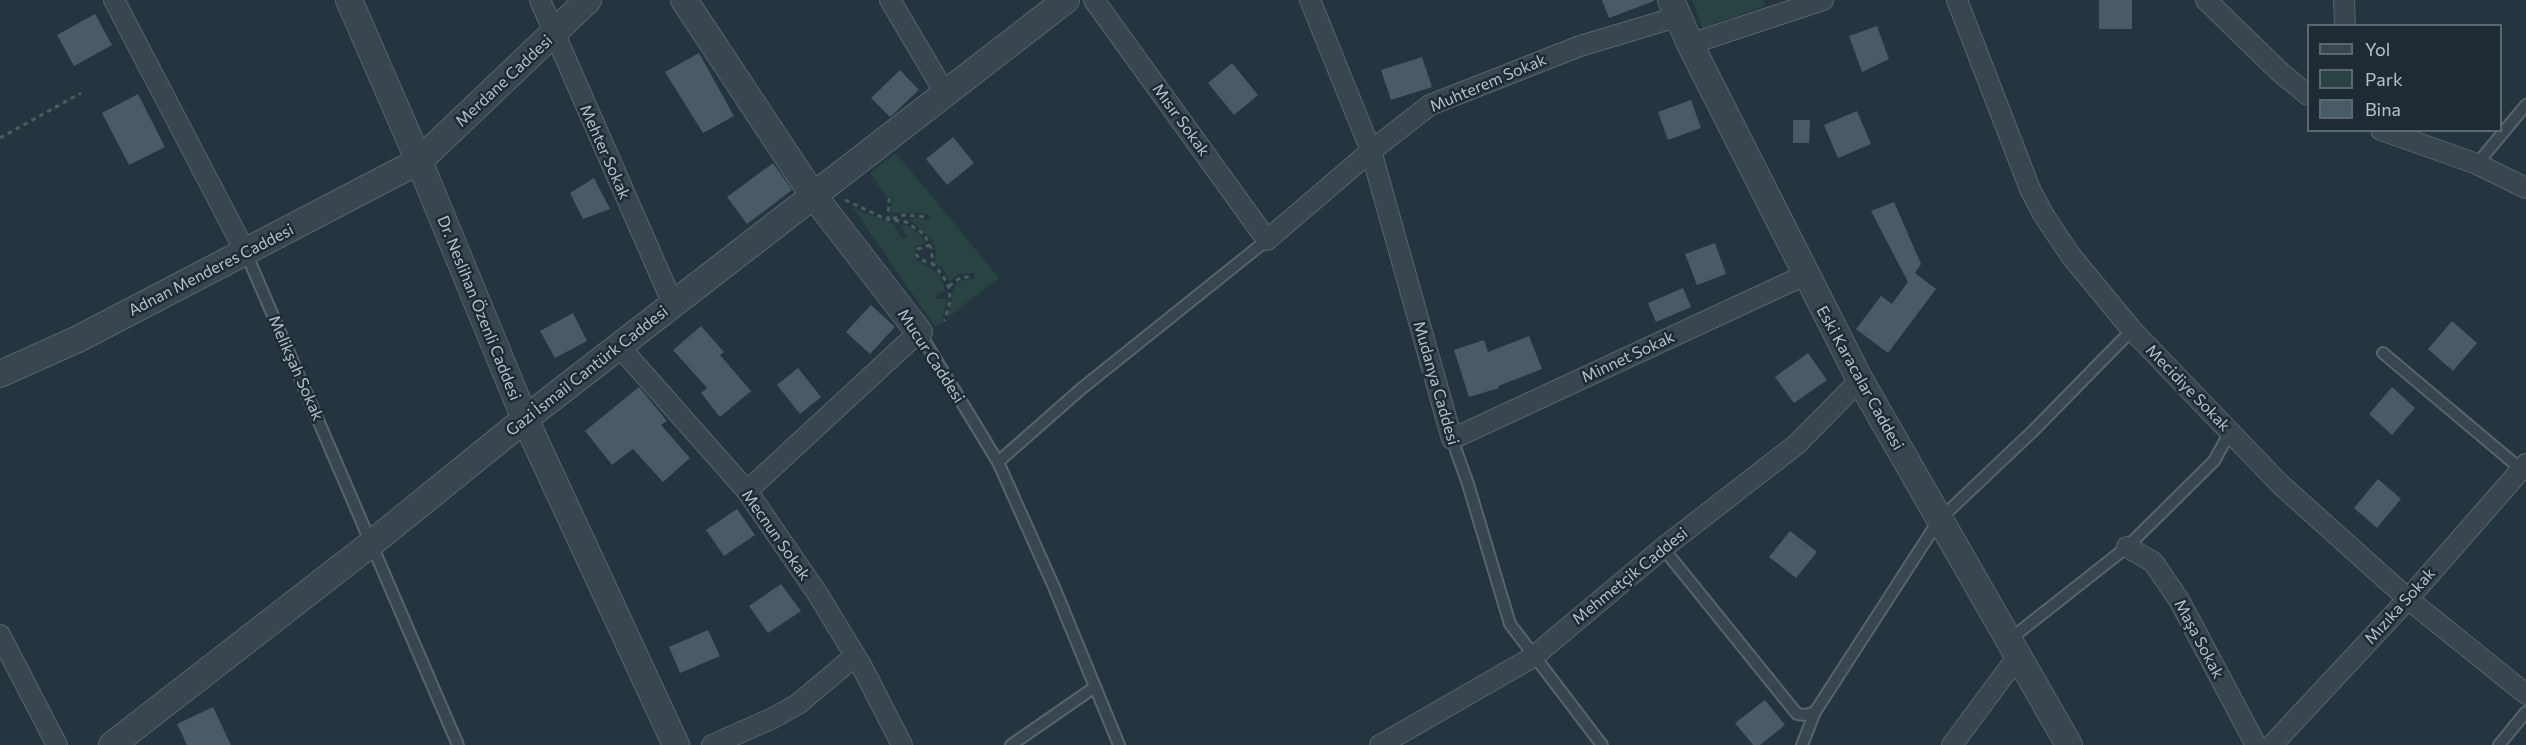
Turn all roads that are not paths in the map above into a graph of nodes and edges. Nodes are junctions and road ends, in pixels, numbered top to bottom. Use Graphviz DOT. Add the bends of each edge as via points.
graph roads {
  1 [pos="114,0"];
  2 [pos="349,0"];
  3 [pos="540,0"];
  4 [pos="588,0"];
  5 [pos="684,0"];
  6 [pos="890,0"];
  7 [pos="1066,0"];
  8 [pos="1094,0"];
  9 [pos="1310,0"];
  10 [pos="1823,0"];
  11 [pos="1957,0"];
  12 [pos="2206,0"];
  13 [pos="2344,0"];
  14 [pos="1674,8"];
  15 [pos="2345,24"];
  16 [pos="553,34"];
  17 [pos="1690,44"];
  18 [pos="945,93"];
  19 [pos="2307,94"];
  20 [pos="2526,105"];
  21 [pos="2387,132"];
  22 [pos="1371,151"];
  23 [pos="419,161"];
  24 [pos="2477,164"];
  25 [pos="2526,188"];
  26 [pos="817,192"];
  27 [pos="1267,240"];
  28 [pos="246,253"];
  29 [pos="1805,275"];
  30 [pos="673,304"];
  31 [pos="2132,330"];
  32 [pos="919,332"];
  33 [pos="619,346"];
  34 [pos="2384,353"];
  35 [pos="0,374"];
  36 [pos="1860,381"];
  37 [pos="525,419"];
  38 [pos="2230,432"];
  39 [pos="1452,439"];
  40 [pos="998,462"];
  41 [pos="2524,469"];
  42 [pos="747,491"];
  43 [pos="1939,520"];
  44 [pos="372,543"];
  45 [pos="2127,547"];
  46 [pos="1664,548"];
  47 [pos="2408,598"];
  48 [pos="0,635"];
  49 [pos="2013,648"];
  50 [pos="855,656"];
  51 [pos="1533,657"];
  52 [pos="1095,687"];
  53 [pos="2526,694"];
  54 [pos="1815,712"];
  55 [pos="2526,712"];
  56 [pos="57,745"];
  57 [pos="112,745"];
  58 [pos="459,745"];
  59 [pos="676,745"];
  60 [pos="712,745"];
  61 [pos="902,745"];
  62 [pos="1011,745"];
  63 [pos="1119,745"];
  64 [pos="1380,745"];
  65 [pos="1602,745"];
  66 [pos="1802,745"];
  67 [pos="1952,745"];
  68 [pos="2069,745"];
  69 [pos="2256,745"];
  70 [pos="2272,745"];
  71 [pos="2499,745"];
  1 -- 28 [label="street, Melikşah Sokak"];
  2 -- 23 [label="street, Dr. Neslihan Özenli Caddesi"];
  3 -- 16 [label="street, Mehter Sokak"];
  4 -- 16 [label="street, Merdane Caddesi"];
  5 -- 26 [label="street, Mucur Caddesi"];
  6 -- 18 [label="street"];
  7 -- 18 [label="street, Gazi İsmail Cantürk Caddesi"];
  8 -- 27 [label="street, Mısır Sokak"];
  9 -- 22 [label="street, Mudanya Caddesi"];
  10 -- 17 [label="street"];
  11 -- 31 [label="street, Mecidiye Sokak" via="2043,214"];
  12 -- 19 [label="street"];
  13 -- 15 [label="street"];
  14 -- 17 [label="street, Eski Karacalar Caddesi"];
  14 -- 22 [label="street, Muhterem Sokak" via="1430,105"];
  16 -- 23 [label="street, Merdane Caddesi"];
  16 -- 30 [label="street, Mehter Sokak"];
  17 -- 29 [label="street, Eski Karacalar Caddesi"];
  18 -- 26 [label="street, Gazi İsmail Cantürk Caddesi"];
  20 -- 24 [label="lane"];
  21 -- 24 [label="street"];
  22 -- 27 [label="street, Muhterem Sokak"];
  22 -- 39 [label="street, Mudanya Caddesi"];
  23 -- 28 [label="street, Adnan Menderes Caddesi"];
  23 -- 37 [label="street, Dr. Neslihan Özenli Caddesi"];
  24 -- 25 [label="street"];
  26 -- 30 [label="street, Gazi İsmail Cantürk Caddesi"];
  26 -- 32 [label="street, Mucur Caddesi"];
  27 -- 40 [label="lane" via="1081,389"];
  28 -- 35 [label="street, Adnan Menderes Caddesi" via="78,339"];
  28 -- 44 [label="lane, Melikşah Sokak"];
  29 -- 36 [label="street, Eski Karacalar Caddesi"];
  29 -- 39 [label="street, Minnet Sokak"];
  30 -- 33 [label="street, Gazi İsmail Cantürk Caddesi"];
  31 -- 38 [label="street, Mecidiye Sokak"];
  31 -- 43 [label="lane"];
  32 -- 40 [label="lane, Mucur Caddesi"];
  32 -- 42 [label="street"];
  33 -- 37 [label="street, Gazi İsmail Cantürk Caddesi"];
  33 -- 42 [label="street, Mecnun Sokak"];
  34 -- 41 [label="lane"];
  36 -- 43 [label="street, Eski Karacalar Caddesi"];
  36 -- 46 [label="street, Mehmetçik Caddesi" via="1797,444"];
  37 -- 44 [label="street, Gazi İsmail Cantürk Caddesi"];
  37 -- 59 [label="street, Dr. Neslihan Özenli Caddesi"];
  38 -- 45 [label="lane" via="2214,461"];
  38 -- 47 [label="street, Mecidiye Sokak" via="2280,484"];
  39 -- 51 [label="lane, Mudanya Caddesi" via="1510,624"];
  40 -- 52 [label="lane, Mucur Caddesi"];
  41 -- 47 [label="street, Mızıka Sokak"];
  42 -- 50 [label="street, Mecnun Sokak"];
  43 -- 49 [label="street, Eski Karacalar Caddesi"];
  43 -- 54 [label="lane"];
  44 -- 57 [label="street, Gazi İsmail Cantürk Caddesi"];
  44 -- 58 [label="lane, Melikşah Sokak"];
  45 -- 49 [label="lane"];
  45 -- 69 [label="street, Maşa Sokak" via="2153,561 2180,600"];
  46 -- 51 [label="street, Mehmetçik Caddesi"];
  46 -- 54 [label="lane" via="1797,714"];
  47 -- 53 [label="street, Mecidiye Sokak"];
  47 -- 70 [label="street, Mızıka Sokak"];
  48 -- 56 [label="street"];
  49 -- 67 [label="street"];
  49 -- 68 [label="street, Eski Karacalar Caddesi"];
  50 -- 60 [label="street" via="798,704"];
  50 -- 61 [label="street, Mecnun Sokak"];
  51 -- 64 [label="street, Mehmetçik Caddesi"];
  51 -- 65 [label="lane, Mudanya Caddesi"];
  52 -- 62 [label="lane"];
  52 -- 63 [label="lane, Mucur Caddesi"];
  54 -- 66 [label="lane"];
  55 -- 71 [label="lane"];
}
